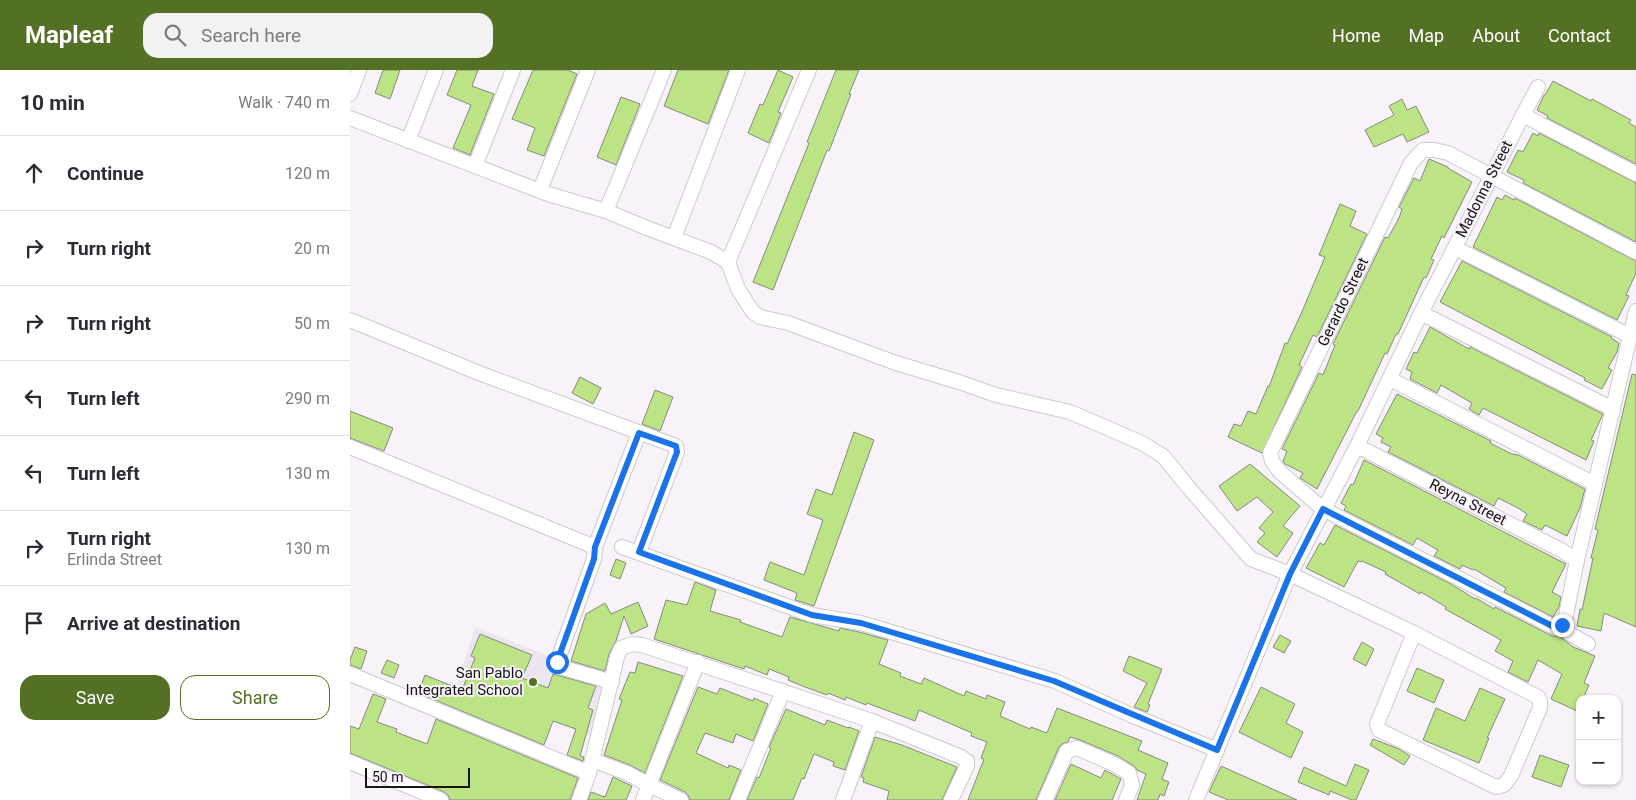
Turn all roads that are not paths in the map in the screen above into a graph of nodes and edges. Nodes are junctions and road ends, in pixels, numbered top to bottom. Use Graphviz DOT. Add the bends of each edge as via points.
graph roads {
  1 [pos="359,70"];
  2 [pos="436,70"];
  3 [pos="513,70"];
  4 [pos="588,70"];
  5 [pos="664,70"];
  6 [pos="738,70"];
  7 [pos="809,70"];
  8 [pos="1538,87"];
  9 [pos="350,94"];
  10 [pos="1522,114"];
  11 [pos="350,118"];
  12 [pos="408,141"];
  13 [pos="475,166"];
  14 [pos="1636,174"];
  15 [pos="1491,176"];
  16 [pos="540,190"];
  17 [pos="606,211"];
  18 [pos="674,238"];
  19 [pos="1455,248"];
  20 [pos="1636,252"];
  21 [pos="728,262"];
  22 [pos="1636,311"];
  23 [pos="1421,312"];
  24 [pos="350,320"];
  25 [pos="1630,336"];
  26 [pos="1390,379"];
  27 [pos="1612,409"];
  28 [pos="639,433"];
  29 [pos="1358,446"];
  30 [pos="350,447"];
  31 [pos="1595,484"];
  32 [pos="1323,509"];
  33 [pos="595,547"];
  34 [pos="622,547"];
  35 [pos="639,552"];
  36 [pos="1577,560"];
  37 [pos="1290,574"];
  38 [pos="1564,623"];
  39 [pos="1414,633"];
  40 [pos="1588,644"];
  41 [pos="698,662"];
  42 [pos="350,674"];
  43 [pos="612,682"];
  44 [pos="783,691"];
  45 [pos="872,721"];
  46 [pos="1217,750"];
  47 [pos="350,762"];
  48 [pos="590,767"];
  49 [pos="648,785"];
  50 [pos="441,800"];
  51 [pos="579,800"];
  52 [pos="643,800"];
  53 [pos="682,800"];
  54 [pos="738,800"];
  55 [pos="843,800"];
  56 [pos="951,800"];
  57 [pos="1045,800"];
  58 [pos="1126,800"];
  59 [pos="1196,800"];
  1 -- 9 [label="street"];
  2 -- 12 [label="street"];
  3 -- 13 [label="street"];
  4 -- 16 [label="street"];
  5 -- 17 [label="street"];
  6 -- 18 [label="street"];
  7 -- 21 [label="street"];
  8 -- 10 [label="street, Madonna Street"];
  10 -- 14 [label="street"];
  10 -- 15 [label="street, Madonna Street"];
  11 -- 12 [label="street"];
  12 -- 13 [label="street"];
  13 -- 16 [label="street"];
  15 -- 19 [label="street, Madonna Street"];
  15 -- 20 [label="street"];
  15 -- 32 [label="street, Gerardo Street" via="1448,153 1434,150 1423,150 1411,163 1270,453 1280,472"];
  16 -- 17 [label="street"];
  17 -- 18 [label="street"];
  18 -- 21 [label="street"];
  19 -- 23 [label="street, Madonna Street"];
  19 -- 25 [label="street"];
  21 -- 37 [label="street" via="738,289 760,317 788,323 996,395 1070,412 1142,443 1163,456 1252,559"];
  22 -- 25 [label="street"];
  23 -- 26 [label="street, Madonna Street"];
  23 -- 27 [label="street"];
  24 -- 28 [label="street"];
  25 -- 27 [label="street"];
  26 -- 29 [label="street, Madonna Street"];
  26 -- 31 [label="street"];
  27 -- 31 [label="street"];
  28 -- 33 [label="street"];
  28 -- 35 [label="street" via="676,446 677,452"];
  29 -- 32 [label="street, Madonna Street"];
  29 -- 36 [label="street, Reyna Street"];
  30 -- 33 [label="street"];
  31 -- 36 [label="street"];
  32 -- 37 [label="street, Madonna Street"];
  32 -- 38 [label="street" via="1556,628"];
  33 -- 43 [label="street" via="594,559 557,662 560,667"];
  34 -- 35 [label="street"];
  35 -- 46 [label="street" via="812,615 861,623 1054,681"];
  36 -- 38 [label="street"];
  37 -- 39 [label="street"];
  37 -- 46 [label="street, Madonna Street"];
  38 -- 40 [label="street" via="1570,634"];
  39 -- 39 [label="street" via="1538,697 1540,708 1511,776 1504,785 1496,787 1378,730 1377,724"];
  41 -- 43 [label="street" via="633,644 621,648"];
  41 -- 44 [label="street"];
  41 -- 49 [label="street"];
  42 -- 48 [label="street"];
  43 -- 48 [label="street"];
  44 -- 45 [label="street"];
  44 -- 54 [label="street"];
  45 -- 55 [label="street"];
  45 -- 56 [label="street" via="967,761"];
  46 -- 59 [label="street, Madonna Street"];
  47 -- 50 [label="street"];
  48 -- 49 [label="street" via="628,773"];
  48 -- 51 [label="street"];
  49 -- 52 [label="street"];
  49 -- 53 [label="street"];
  57 -- 58 [label="street" via="1067,750 1078,748 1129,773 1132,785"];
}
